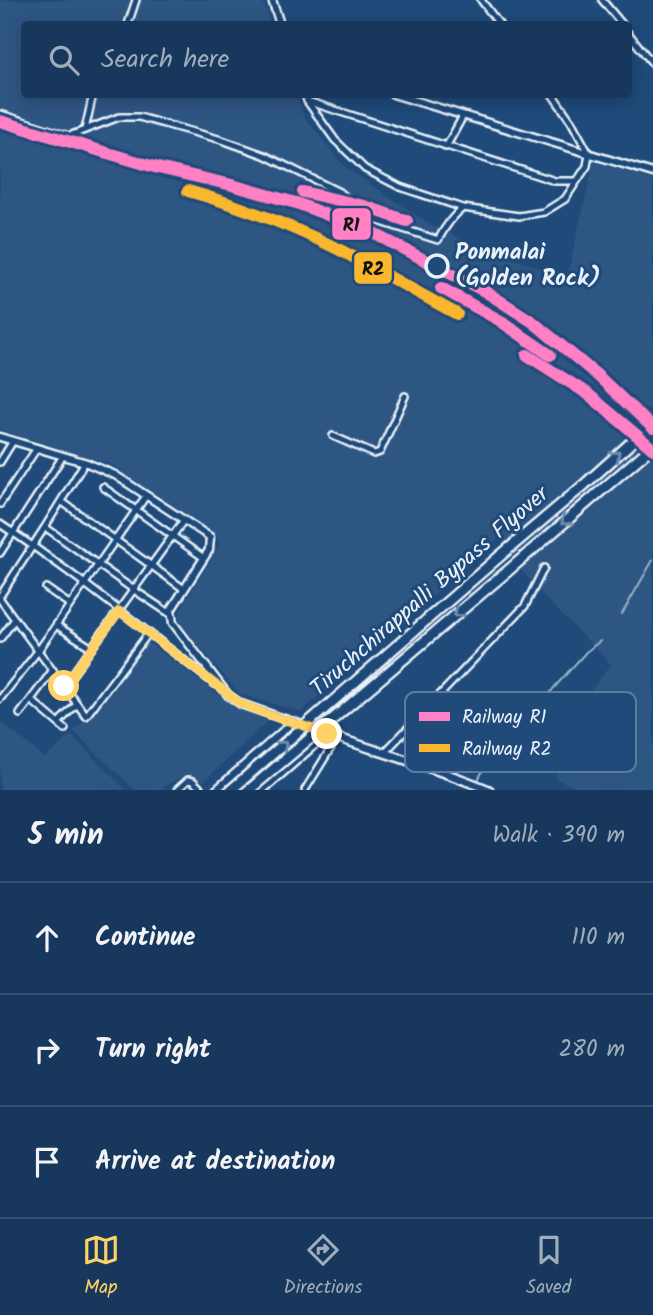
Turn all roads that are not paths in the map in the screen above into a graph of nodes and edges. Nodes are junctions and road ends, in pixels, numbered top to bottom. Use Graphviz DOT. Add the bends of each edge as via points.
graph roads {
  1 [pos="136,0"];
  2 [pos="272,0"];
  3 [pos="481,0"];
  4 [pos="602,0"];
  5 [pos="129,21"];
  6 [pos="279,21"];
  7 [pos="497,21"];
  8 [pos="620,21"];
  9 [pos="632,38"];
  10 [pos="653,64"];
  11 [pos="92,98"];
  12 [pos="306,98"];
  13 [pos="406,98"];
  14 [pos="555,98"];
  15 [pos="307,102"];
  16 [pos="0,114"];
  17 [pos="463,116"];
  18 [pos="85,130"];
  19 [pos="446,147"];
  20 [pos="589,154"];
  21 [pos="653,173"];
  22 [pos="577,181"];
  23 [pos="463,208"];
  24 [pos="405,396"];
  25 [pos="653,423"];
  26 [pos="334,436"];
  27 [pos="0,437"];
  28 [pos="13,441"];
  29 [pos="653,446"];
  30 [pos="37,448"];
  31 [pos="63,456"];
  32 [pos="0,462"];
  33 [pos="85,462"];
  34 [pos="103,487"];
  35 [pos="146,496"];
  36 [pos="61,501"];
  37 [pos="0,504"];
  38 [pos="136,510"];
  39 [pos="184,520"];
  40 [pos="0,524"];
  41 [pos="45,527"];
  42 [pos="13,533"];
  43 [pos="172,536"];
  44 [pos="116,540"];
  45 [pos="32,547"];
  46 [pos="0,553"];
  47 [pos="204,558"];
  48 [pos="99,564"];
  49 [pos="151,565"];
  50 [pos="544,568"];
  51 [pos="85,583"];
  52 [pos="46,588"];
  53 [pos="184,589"];
  54 [pos="134,590"];
  55 [pos="0,598"];
  56 [pos="69,604"];
  57 [pos="119,611"];
  58 [pos="172,615"];
  59 [pos="15,619"];
  60 [pos="56,625"];
  61 [pos="148,634"];
  62 [pos="0,639"];
  63 [pos="92,648"];
  64 [pos="38,651"];
  65 [pos="53,670"];
  66 [pos="64,686"];
  67 [pos="222,687"];
  68 [pos="443,692"];
  69 [pos="0,697"];
  70 [pos="31,700"];
  71 [pos="77,704"];
  72 [pos="20,714"];
  73 [pos="293,722"];
  74 [pos="58,723"];
  75 [pos="65,729"];
  76 [pos="405,731"];
  77 [pos="327,734"];
  78 [pos="337,738"];
  79 [pos="385,752"];
  80 [pos="405,758"];
  81 [pos="442,772"];
  82 [pos="465,781"];
  83 [pos="177,790"];
  84 [pos="202,790"];
  85 [pos="216,790"];
  86 [pos="231,790"];
  87 [pos="249,790"];
  88 [pos="262,790"];
  89 [pos="305,790"];
  90 [pos="461,790"];
  91 [pos="489,790"];
  1 -- 5 [label="street"];
  2 -- 6 [label="street"];
  3 -- 7 [label="street"];
  4 -- 8 [label="street"];
  9 -- 10 [label="street"];
  11 -- 18 [label="street"];
  12 -- 15 [label="street"];
  13 -- 17 [label="street"];
  14 -- 20 [label="street"];
  15 -- 19 [label="street"];
  15 -- 23 [label="street" via="335,140 365,169 400,187"];
  16 -- 18 [label="street" via="69,136"];
  17 -- 19 [label="street"];
  17 -- 20 [label="street"];
  18 -- 23 [label="street" via="119,117 139,117 222,140 341,193 369,218 438,240"];
  19 -- 22 [label="street" via="555,181"];
  20 -- 21 [label="street"];
  20 -- 22 [label="street"];
  22 -- 23 [label="street" via="565,200 544,212 519,216"];
  24 -- 26 [label="street" via="380,452 374,454"];
  86 -- 25 [label="highway, Tiruchchirappalli Bypass Flyover, one-way, bridge"];
  27 -- 28 [label="street"];
  28 -- 30 [label="street"];
  28 -- 32 [label="street"];
  29 -- 87 [label="highway, Tiruchchirappalli Bypass Flyover, one-way, bridge"];
  30 -- 31 [label="street"];
  30 -- 37 [label="street"];
  31 -- 33 [label="street"];
  31 -- 42 [label="street"];
  33 -- 35 [label="street"];
  33 -- 36 [label="street"];
  34 -- 38 [label="street"];
  35 -- 38 [label="street"];
  35 -- 39 [label="street"];
  36 -- 41 [label="street"];
  36 -- 44 [label="street"];
  38 -- 43 [label="street"];
  38 -- 44 [label="street"];
  39 -- 43 [label="street"];
  39 -- 47 [label="street" via="210,537"];
  40 -- 42 [label="street"];
  41 -- 45 [label="street"];
  41 -- 48 [label="street"];
  42 -- 45 [label="street"];
  42 -- 46 [label="street"];
  43 -- 47 [label="street"];
  43 -- 49 [label="street"];
  44 -- 48 [label="street"];
  44 -- 49 [label="street"];
  45 -- 51 [label="street"];
  45 -- 55 [label="street"];
  47 -- 53 [label="street"];
  48 -- 51 [label="street"];
  48 -- 54 [label="street"];
  49 -- 53 [label="street"];
  49 -- 54 [label="street"];
  50 -- 68 [label="street" via="525,606"];
  51 -- 56 [label="street"];
  51 -- 57 [label="street"];
  52 -- 56 [label="street"];
  53 -- 58 [label="street"];
  54 -- 57 [label="street"];
  54 -- 58 [label="street"];
  55 -- 59 [label="street"];
  56 -- 60 [label="street"];
  57 -- 61 [label="street"];
  57 -- 63 [label="street"];
  58 -- 67 [label="street" via="173,623"];
  59 -- 62 [label="street"];
  59 -- 64 [label="street"];
  60 -- 63 [label="street"];
  60 -- 64 [label="street"];
  61 -- 67 [label="street"];
  61 -- 71 [label="street" via="86,716"];
  63 -- 66 [label="street"];
  64 -- 65 [label="street"];
  64 -- 69 [label="street"];
  65 -- 66 [label="street"];
  65 -- 70 [label="street"];
  66 -- 71 [label="street"];
  67 -- 73 [label="street" via="241,704"];
  70 -- 72 [label="street"];
  70 -- 74 [label="street"];
  71 -- 74 [label="street"];
  73 -- 77 [label="main road"];
  73 -- 85 [label="street"];
  74 -- 75 [label="street"];
  76 -- 79 [label="street"];
  77 -- 78 [label="main road"];
  77 -- 88 [label="street"];
  78 -- 79 [label="main road"];
  78 -- 89 [label="street"];
  79 -- 80 [label="main road"];
  81 -- 82 [label="main road"];
  82 -- 90 [label="street"];
  82 -- 91 [label="main road"];
  83 -- 84 [label="street" via="188,780"];
}
